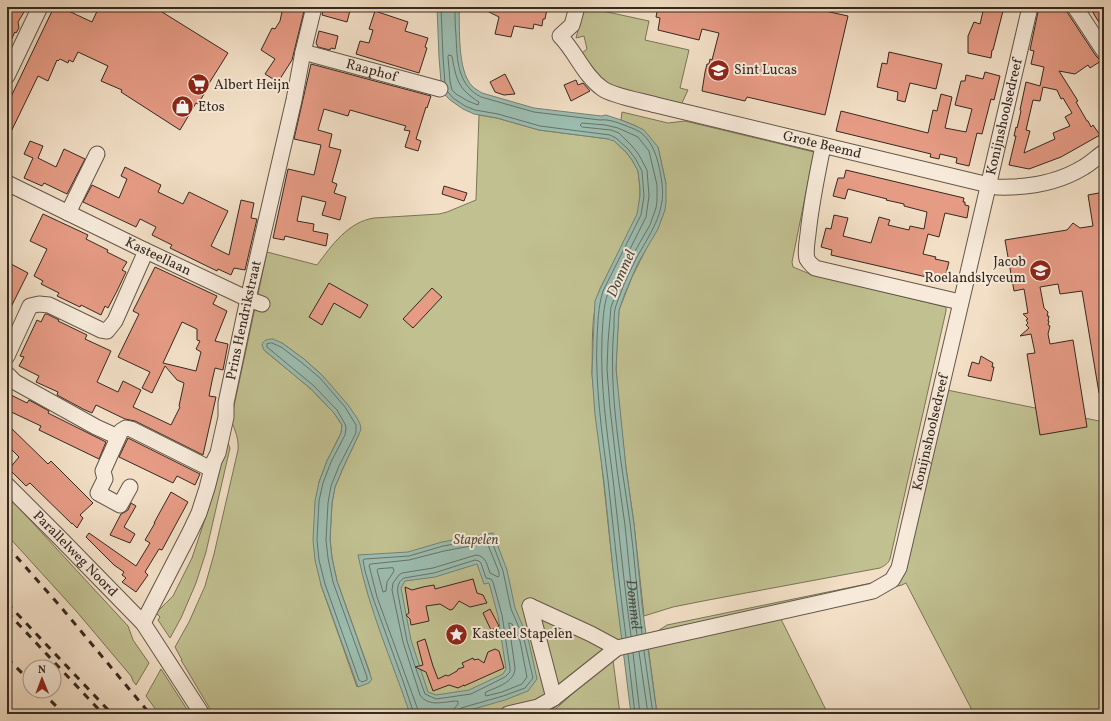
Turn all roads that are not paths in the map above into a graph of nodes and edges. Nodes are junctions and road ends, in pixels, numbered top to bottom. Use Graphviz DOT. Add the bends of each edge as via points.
graph roads {
  1 [pos="40,7"];
  2 [pos="314,7"];
  3 [pos="577,7"];
  4 [pos="1030,7"];
  5 [pos="1075,7"];
  6 [pos="1104,51"];
  7 [pos="303,52"];
  8 [pos="7,76"];
  9 [pos="440,89"];
  10 [pos="823,146"];
  11 [pos="1104,152"];
  12 [pos="97,154"];
  13 [pos="7,183"];
  14 [pos="988,185"];
  15 [pos="68,213"];
  16 [pos="146,251"];
  17 [pos="255,301"];
  18 [pos="960,302"];
  19 [pos="7,356"];
  20 [pos="7,374"];
  21 [pos="118,437"];
  22 [pos="211,469"];
  23 [pos="7,486"];
  24 [pos="130,487"];
  25 [pos="143,623"];
  26 [pos="617,648"];
  27 [pos="554,698"];
  28 [pos="202,714"];
  29 [pos="508,714"];
  1 -- 8 [label="street"];
  2 -- 7 [label="street, Prins Hendrikstraat"];
  3 -- 10 [label="street, Grote Beemd" via="572,25 560,36 593,80 603,89 613,94"];
  4 -- 14 [label="street, Konijnshoolsedreef"];
  5 -- 6 [label="street"];
  7 -- 9 [label="street, Raaphof"];
  7 -- 17 [label="street, Prins Hendrikstraat"];
  10 -- 14 [label="street, Grote Beemd"];
  10 -- 18 [label="street" via="806,254 810,264 815,268"];
  11 -- 14 [label="street, Grote Beemd" via="1084,167 1044,184 1011,188"];
  12 -- 15 [label="street"];
  13 -- 15 [label="street, Kasteellaan"];
  14 -- 18 [label="street, Konijnshoolsedreef"];
  15 -- 16 [label="street, Kasteellaan"];
  16 -- 17 [label="street, Kasteellaan"];
  16 -- 19 [label="street" via="115,321 107,331 49,306 30,306"];
  17 -- 22 [label="street, Prins Hendrikstraat" via="226,403 226,417 218,453"];
  18 -- 26 [label="street, Konijnshoolsedreef" via="899,568 892,580 873,591"];
  20 -- 21 [label="street" via="22,386"];
  21 -- 22 [label="street" via="126,428"];
  21 -- 24 [label="street" via="103,471 105,479 98,493 120,505"];
  22 -- 25 [label="street, Prins Hendrikstraat" via="199,513"];
  23 -- 25 [label="street, Parallelweg Noord"];
  25 -- 28 [label="street, Parallelweg Noord"];
  26 -- 27 [label="street"];
  26 -- 27 [label="street" via="530,606"];
  27 -- 29 [label="street" via="538,707"];
}
